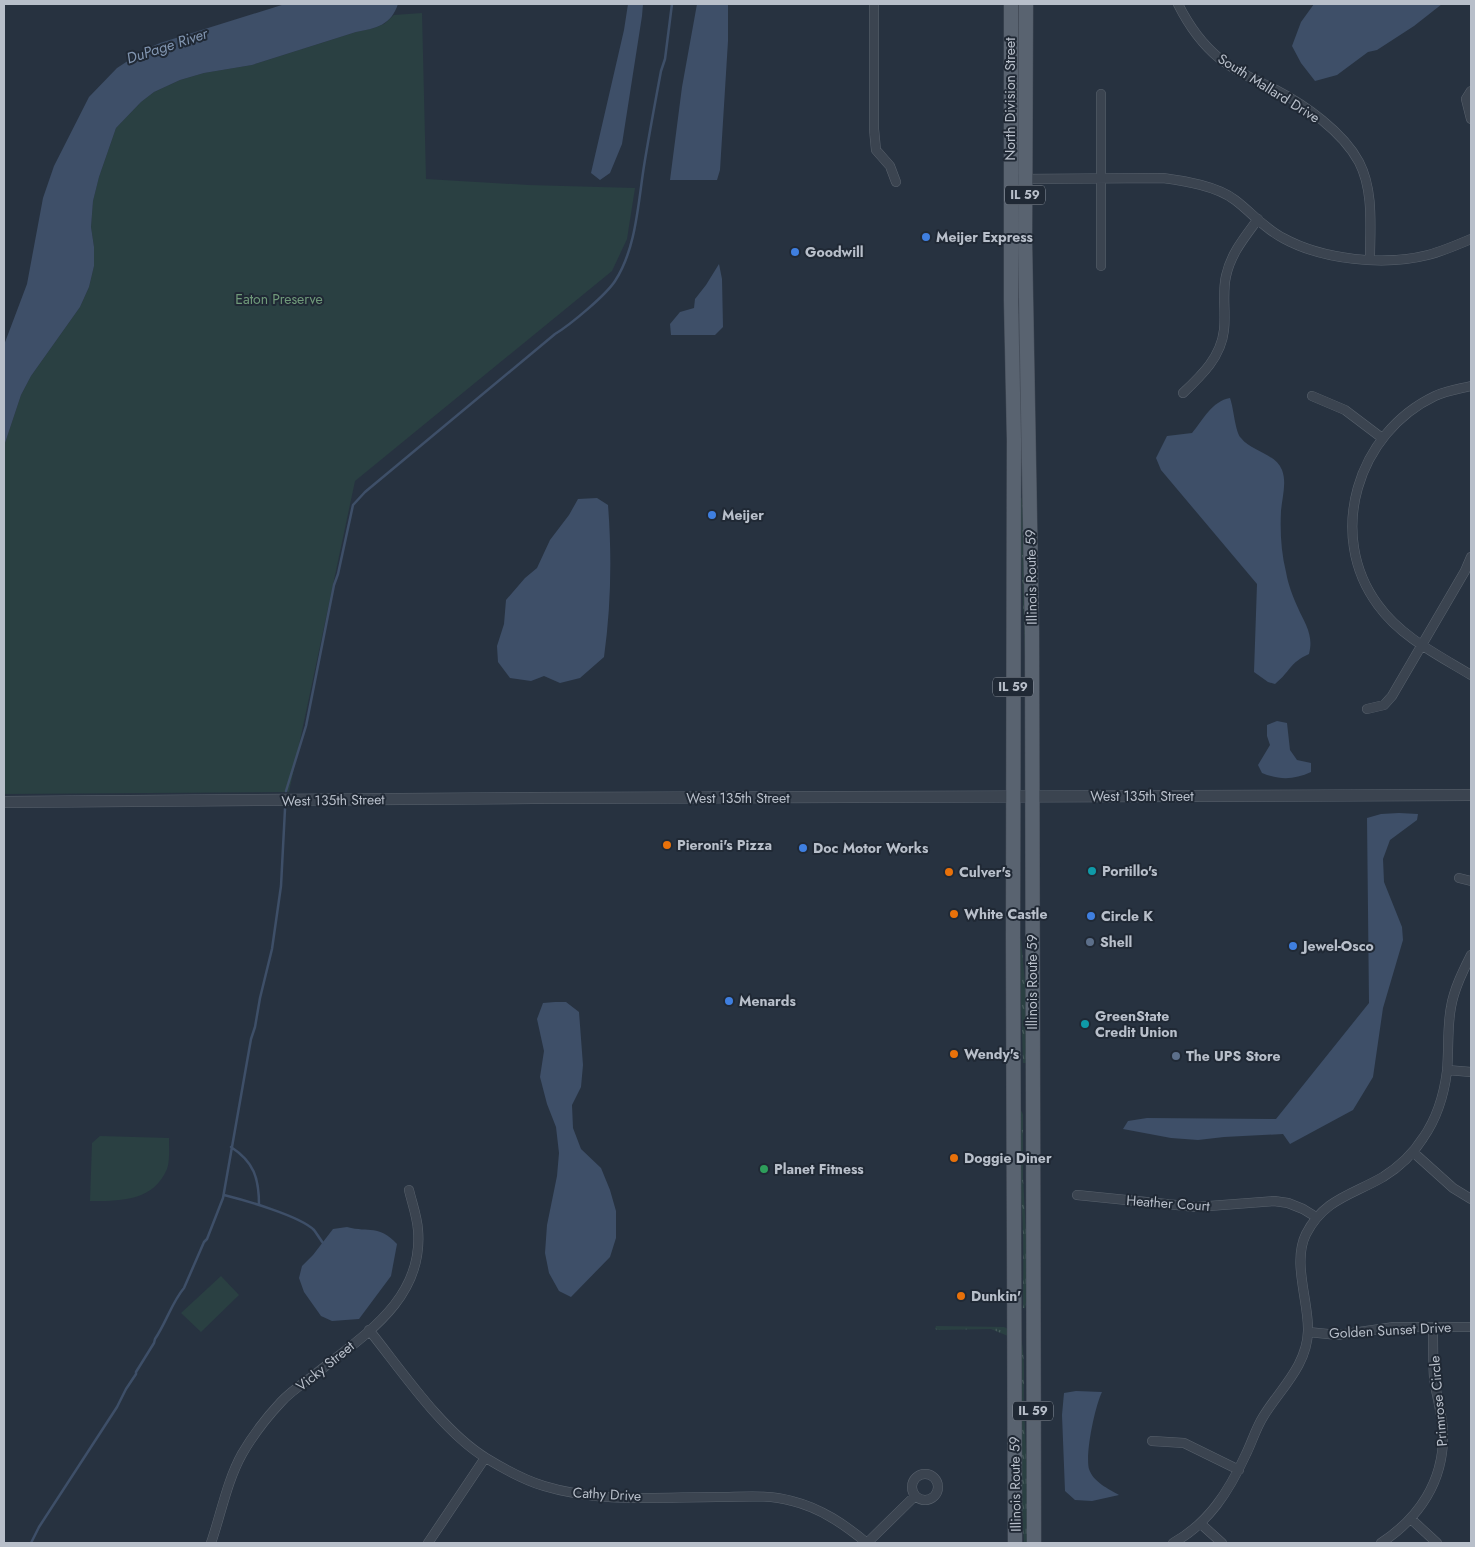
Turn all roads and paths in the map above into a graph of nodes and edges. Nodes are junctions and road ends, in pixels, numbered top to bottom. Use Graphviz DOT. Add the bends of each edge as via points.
graph roads {
  1 [pos="874,4"];
  2 [pos="1011,4"];
  3 [pos="1026,4"];
  4 [pos="1178,4"];
  5 [pos="1471,90"];
  6 [pos="1101,94"];
  7 [pos="1471,119"];
  8 [pos="1010,179"];
  9 [pos="1025,179"];
  10 [pos="1101,179"];
  11 [pos="896,182"];
  12 [pos="1258,219"];
  13 [pos="1471,239"];
  14 [pos="1370,259"];
  15 [pos="1101,266"];
  16 [pos="1026,300"];
  17 [pos="1012,315"];
  18 [pos="1471,386"];
  19 [pos="1183,394"];
  20 [pos="1312,396"];
  21 [pos="1382,438"];
  22 [pos="1014,475"];
  23 [pos="1030,502"];
  24 [pos="1471,557"];
  25 [pos="1422,645"];
  26 [pos="1471,675"];
  27 [pos="1367,709"];
  28 [pos="1471,795"];
  29 [pos="1013,796"];
  30 [pos="1031,796"];
  31 [pos="4,802"];
  32 [pos="1459,878"];
  33 [pos="1471,881"];
  34 [pos="1471,955"];
  35 [pos="1447,1070"];
  36 [pos="1471,1072"];
  37 [pos="1413,1152"];
  38 [pos="409,1190"];
  39 [pos="1077,1195"];
  40 [pos="1471,1198"];
  41 [pos="1316,1217"];
  42 [pos="1014,1322"];
  43 [pos="1433,1327"];
  44 [pos="1471,1327"];
  45 [pos="369,1330"];
  46 [pos="1033,1330"];
  47 [pos="1308,1332"];
  48 [pos="1152,1441"];
  49 [pos="485,1458"];
  50 [pos="1239,1470"];
  51 [pos="915,1496"];
  52 [pos="1411,1520"];
  53 [pos="1201,1524"];
  54 [pos="212,1543"];
  55 [pos="428,1543"];
  56 [pos="867,1543"];
  57 [pos="1015,1543"];
  58 [pos="1034,1543"];
  59 [pos="1173,1543"];
  60 [pos="1222,1543"];
  61 [pos="1382,1543"];
  62 [pos="1437,1543"];
  1 -- 11 [label="street" via="876,150 890,166"];
  2 -- 8 [label="main road, North Division Street / IL 59"];
  3 -- 9 [label="main road, North Division Street / IL 59"];
  4 -- 14 [label="street, South Mallard Drive" via="1199,37 1219,58 1245,76 1298,103 1341,138 1359,162 1366,183 1371,205"];
  5 -- 7 [label="street" via="1466,99"];
  6 -- 10 [label="street"];
  8 -- 9 [label="street"];
  8 -- 17 [label="main road, North Division Street / IL 59"];
  9 -- 10 [label="street"];
  9 -- 16 [label="main road, North Division Street / IL 59"];
  10 -- 12 [label="street" via="1163,178 1207,187 1233,198"];
  10 -- 15 [label="street"];
  12 -- 14 [label="street" via="1281,238 1312,251"];
  12 -- 19 [label="street" via="1237,247 1226,277 1224,330 1219,350 1206,371"];
  13 -- 14 [label="street" via="1428,255"];
  16 -- 23 [label="main road, Illinois Route 59 / IL 59"];
  17 -- 22 [label="main road, Illinois Route 59 / IL 59"];
  18 -- 21 [label="street" via="1424,402"];
  20 -- 21 [label="street" via="1345,410"];
  21 -- 25 [label="street" via="1358,484 1353,507 1356,556 1364,581 1377,604 1407,636"];
  22 -- 23 [label="main road"];
  22 -- 29 [label="main road, Illinois Route 59 / IL 59"];
  23 -- 30 [label="main road, Illinois Route 59 / IL 59"];
  24 -- 25 [label="street"];
  25 -- 26 [label="street"];
  25 -- 27 [label="street" via="1392,696 1384,705"];
  28 -- 30 [label="street, West 135th Street"];
  29 -- 30 [label="street, West 135th Street"];
  29 -- 31 [label="street, West 135th Street"];
  29 -- 42 [label="main road, Illinois Route 59 / IL 59"];
  30 -- 46 [label="main road, Illinois Route 59 / IL 59"];
  32 -- 33 [label="street"];
  34 -- 35 [label="street" via="1451,1006"];
  35 -- 36 [label="street"];
  35 -- 37 [label="street" via="1443,1096 1434,1119"];
  37 -- 40 [label="street" via="1453,1188"];
  37 -- 41 [label="street" via="1382,1178 1330,1204"];
  38 -- 45 [label="street, Vicky Street" via="418,1231 415,1268 405,1291 390,1311"];
  39 -- 41 [label="street, Heather Court" via="1196,1207 1274,1201 1288,1203"];
  41 -- 47 [label="street" via="1305,1236 1302,1256 1301,1276"];
  42 -- 46 [label="main road"];
  42 -- 57 [label="main road, Illinois Route 59 / IL 59"];
  43 -- 44 [label="street, Golden Sunset Drive"];
  43 -- 47 [label="street, Golden Sunset Drive" via="1394,1327 1338,1335"];
  43 -- 52 [label="street, Primrose Circle" via="1434,1379 1443,1434 1442,1453 1433,1484"];
  45 -- 49 [label="street, Cathy Drive" via="450,1428"];
  45 -- 54 [label="street, Vicky Street" via="282,1401 259,1428 242,1455"];
  46 -- 58 [label="main road, Illinois Route 59 / IL 59"];
  47 -- 50 [label="street" via="1296,1372 1262,1418"];
  48 -- 50 [label="street" via="1184,1443"];
  49 -- 55 [label="street"];
  49 -- 56 [label="street, Cathy Drive" via="543,1486 571,1493 792,1500 818,1510"];
  50 -- 53 [label="street"];
  51 -- 56 [label="street"];
  52 -- 61 [label="street, Primrose Circle"];
  52 -- 62 [label="street"];
  53 -- 59 [label="street"];
  53 -- 60 [label="street"];
}
